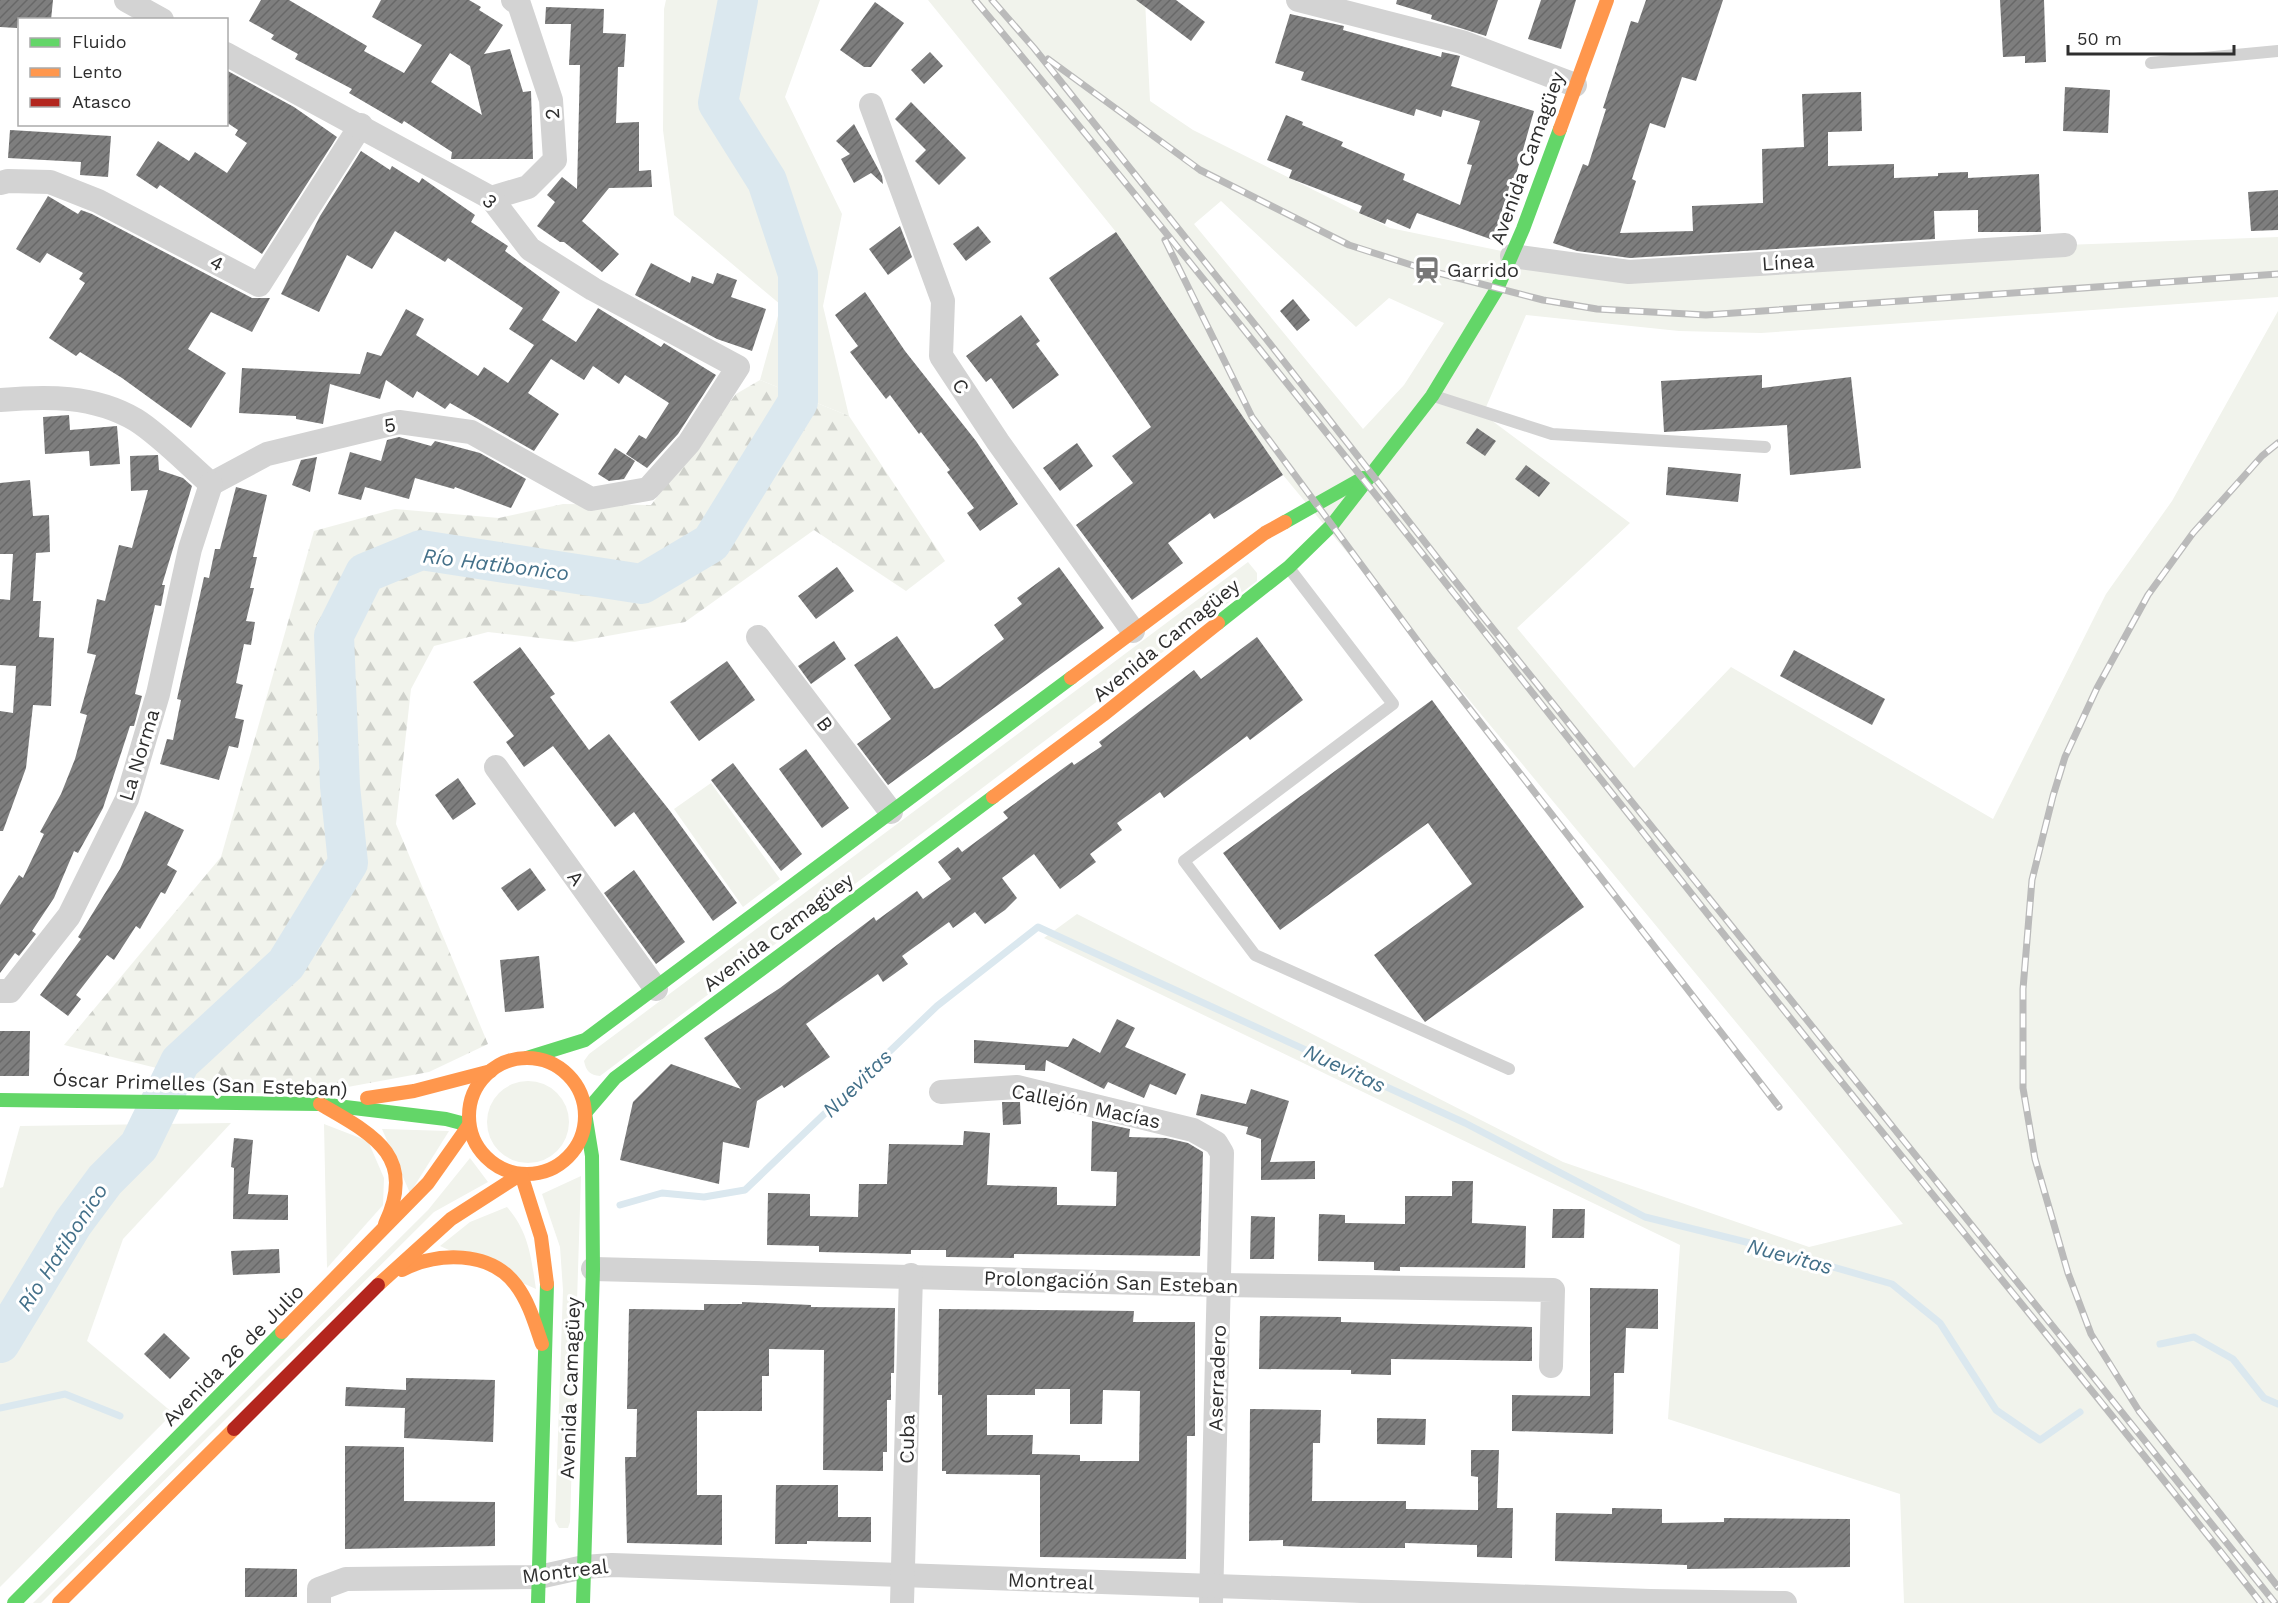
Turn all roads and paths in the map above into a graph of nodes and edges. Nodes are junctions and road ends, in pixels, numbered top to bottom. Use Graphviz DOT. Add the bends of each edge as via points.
graph roads {
  1 [pos="126,0"];
  2 [pos="1298,0"];
  3 [pos="1607,0"];
  4 [pos="517,1"];
  5 [pos="158,18"];
  6 [pos="2278,51"];
  7 [pos="228,55"];
  8 [pos="2151,63"];
  9 [pos="1575,85"];
  10 [pos="871,105"];
  11 [pos="361,125"];
  12 [pos="0,183"];
  13 [pos="492,198"];
  14 [pos="2066,245"];
  15 [pos="1512,256"];
  16 [pos="738,367"];
  17 [pos="1432,396"];
  18 [pos="0,400"];
  19 [pos="1765,447"];
  20 [pos="1372,472"];
  21 [pos="211,484"];
  22 [pos="1265,533"];
  23 [pos="1281,556"];
  24 [pos="1133,631"];
  25 [pos="758,637"];
  26 [pos="496,767"];
  27 [pos="891,812"];
  28 [pos="656,989"];
  29 [pos="0,990"];
  30 [pos="527,1058"];
  31 [pos="1509,1069"];
  32 [pos="491,1071"];
  33 [pos="941,1092"];
  34 [pos="0,1100"];
  35 [pos="320,1104"];
  36 [pos="585,1113"];
  37 [pos="469,1125"];
  38 [pos="1222,1153"];
  39 [pos="520,1174"];
  40 [pos="377,1236"];
  41 [pos="593,1269"];
  42 [pos="911,1275"];
  43 [pos="386,1277"];
  44 [pos="1219,1285"];
  45 [pos="546,1353"];
  46 [pos="1551,1366"];
  47 [pos="584,1567"];
  48 [pos="903,1576"];
  49 [pos="539,1577"];
  50 [pos="1211,1594"];
  51 [pos="319,1596"];
  52 [pos="1650,1602"];
  53 [pos="14,1603"];
  54 [pos="59,1603"];
  55 [pos="538,1603"];
  56 [pos="583,1603"];
  57 [pos="902,1603"];
  58 [pos="1785,1603"];
  1 -- 5 [label="street"];
  2 -- 9 [label="street" via="1462,42"];
  3 -- 9 [label="main road, Avenida Camagüey"];
  4 -- 13 [label="street, 2" via="551,100 555,160 528,187"];
  6 -- 8 [label="lane"];
  7 -- 11 [label="street, 3"];
  9 -- 15 [label="main road, Avenida Camagüey"];
  10 -- 24 [label="street, C" via="943,301 941,356"];
  11 -- 12 [label="street, 4" via="259,285 98,201 50,182"];
  11 -- 13 [label="street, 3"];
  13 -- 16 [label="street, 3" via="530,249 593,289"];
  14 -- 15 [label="street, Línea" via="1629,272"];
  15 -- 17 [label="main road, Avenida Camagüey" via="1497,289"];
  16 -- 21 [label="street, 5" via="689,443 648,489 591,499 471,432 399,422 267,454"];
  17 -- 19 [label="lane" via="1552,434"];
  17 -- 20 [label="main road, Avenida Camagüey"];
  18 -- 21 [label="street" via="48,396 90,402 136,420"];
  20 -- 22 [label="main road, Avenida Camagüey"];
  20 -- 23 [label="main road, Avenida Camagüey" via="1332,525"];
  21 -- 29 [label="street, La Norma" via="190,549 158,694 127,799 69,916 10,991"];
  22 -- 23 [label="main road"];
  22 -- 24 [label="main road, Avenida Camagüey"];
  23 -- 31 [label="lane" via="1393,704 1184,861 1255,956"];
  23 -- 36 [label="main road, Avenida Camagüey" via="1103,715 615,1078"];
  24 -- 27 [label="main road, Avenida Camagüey"];
  25 -- 27 [label="street, B"];
  26 -- 28 [label="street, A"];
  27 -- 28 [label="main road, Avenida Camagüey"];
  28 -- 30 [label="main road, Avenida Camagüey" via="585,1040"];
  30 -- 32 [label="main road" via="508,1061"];
  30 -- 36 [label="main road" via="544,1061 567,1074 582,1096"];
  32 -- 35 [label="main road" via="414,1091"];
  32 -- 37 [label="main road" via="472,1095"];
  33 -- 38 [label="street, Callejón Macías" via="1017,1087 1193,1130 1216,1143"];
  34 -- 35 [label="main road, Óscar Primelles (San Esteban)"];
  35 -- 37 [label="main road, Óscar Primelles (San Esteban)"];
  35 -- 40 [label="main road" via="367,1130 391,1160 398,1179 396,1199"];
  36 -- 39 [label="main road" via="583,1133 574,1151 559,1165 541,1173"];
  36 -- 41 [label="main road, Avenida Camagüey" via="592,1156"];
  37 -- 39 [label="main road" via="486,1158 502,1169"];
  37 -- 40 [label="main road, Avenida 26 de Julio" via="428,1184"];
  38 -- 44 [label="street, Aserradero"];
  39 -- 43 [label="main road" via="451,1219"];
  39 -- 45 [label="main road, Avenida Camagüey" via="541,1237 548,1291"];
  40 -- 53 [label="main road, Avenida 26 de Julio"];
  41 -- 42 [label="street, Prolongación San Esteban"];
  41 -- 47 [label="main road, Avenida Camagüey"];
  42 -- 44 [label="street, Prolongación San Esteban"];
  42 -- 48 [label="street, Cuba"];
  43 -- 45 [label="main road" via="429,1258 487,1264 509,1277 522,1296"];
  43 -- 54 [label="main road"];
  44 -- 46 [label="street, Prolongación San Esteban" via="1553,1290"];
  44 -- 50 [label="street, Aserradero"];
  45 -- 49 [label="main road, Avenida Camagüey"];
  47 -- 48 [label="street, Montreal"];
  47 -- 49 [label="street, Montreal"];
  47 -- 56 [label="main road, Avenida Camagüey"];
  48 -- 50 [label="street, Montreal"];
  48 -- 57 [label="street, Cuba"];
  49 -- 51 [label="street, Montreal" via="346,1579"];
  49 -- 55 [label="main road, Avenida Camagüey"];
  50 -- 52 [label="street, Montreal"];
  52 -- 58 [label="street, Montreal"];
}
